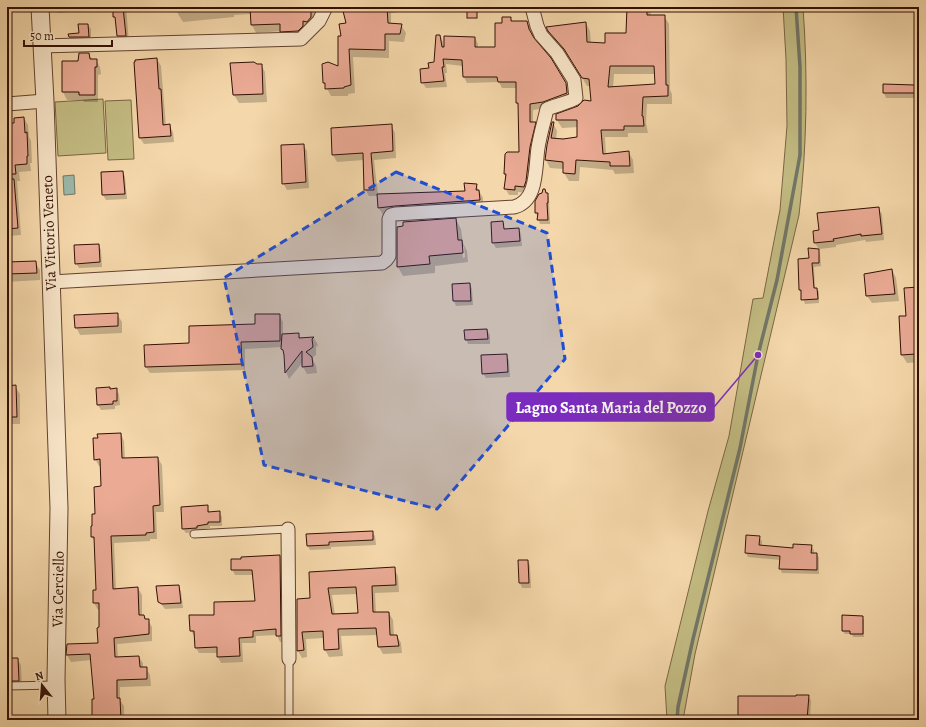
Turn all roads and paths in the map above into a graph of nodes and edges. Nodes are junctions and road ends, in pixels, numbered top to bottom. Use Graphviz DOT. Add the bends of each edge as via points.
graph roads {
  1 [pos="40,7"];
  2 [pos="326,7"];
  3 [pos="532,7"];
  4 [pos="41,46"];
  5 [pos="45,101"];
  6 [pos="7,104"];
  7 [pos="51,282"];
  8 [pos="58,459"];
  9 [pos="288,529"];
  10 [pos="194,534"];
  11 [pos="289,659"];
  12 [pos="56,685"];
  13 [pos="7,686"];
  14 [pos="57,720"];
  15 [pos="289,720"];
  1 -- 4 [label="street, Via Vittorio Veneto"];
  2 -- 4 [label="street" via="319,21 301,39"];
  3 -- 7 [label="street" via="541,35 557,53 574,80 576,98 547,109 532,189 522,205 510,208 395,214 390,219 388,256 382,263"];
  4 -- 5 [label="street, Via Vittorio Veneto"];
  5 -- 6 [label="street"];
  5 -- 7 [label="street, Via Vittorio Veneto"];
  7 -- 8 [label="street, Via Vittorio Veneto"];
  8 -- 12 [label="street, Via Cerciello"];
  9 -- 10 [label="lane"];
  9 -- 11 [label="street"];
  11 -- 15 [label="lane"];
  12 -- 13 [label="lane"];
  12 -- 14 [label="street, Via Cerciello"];
}
